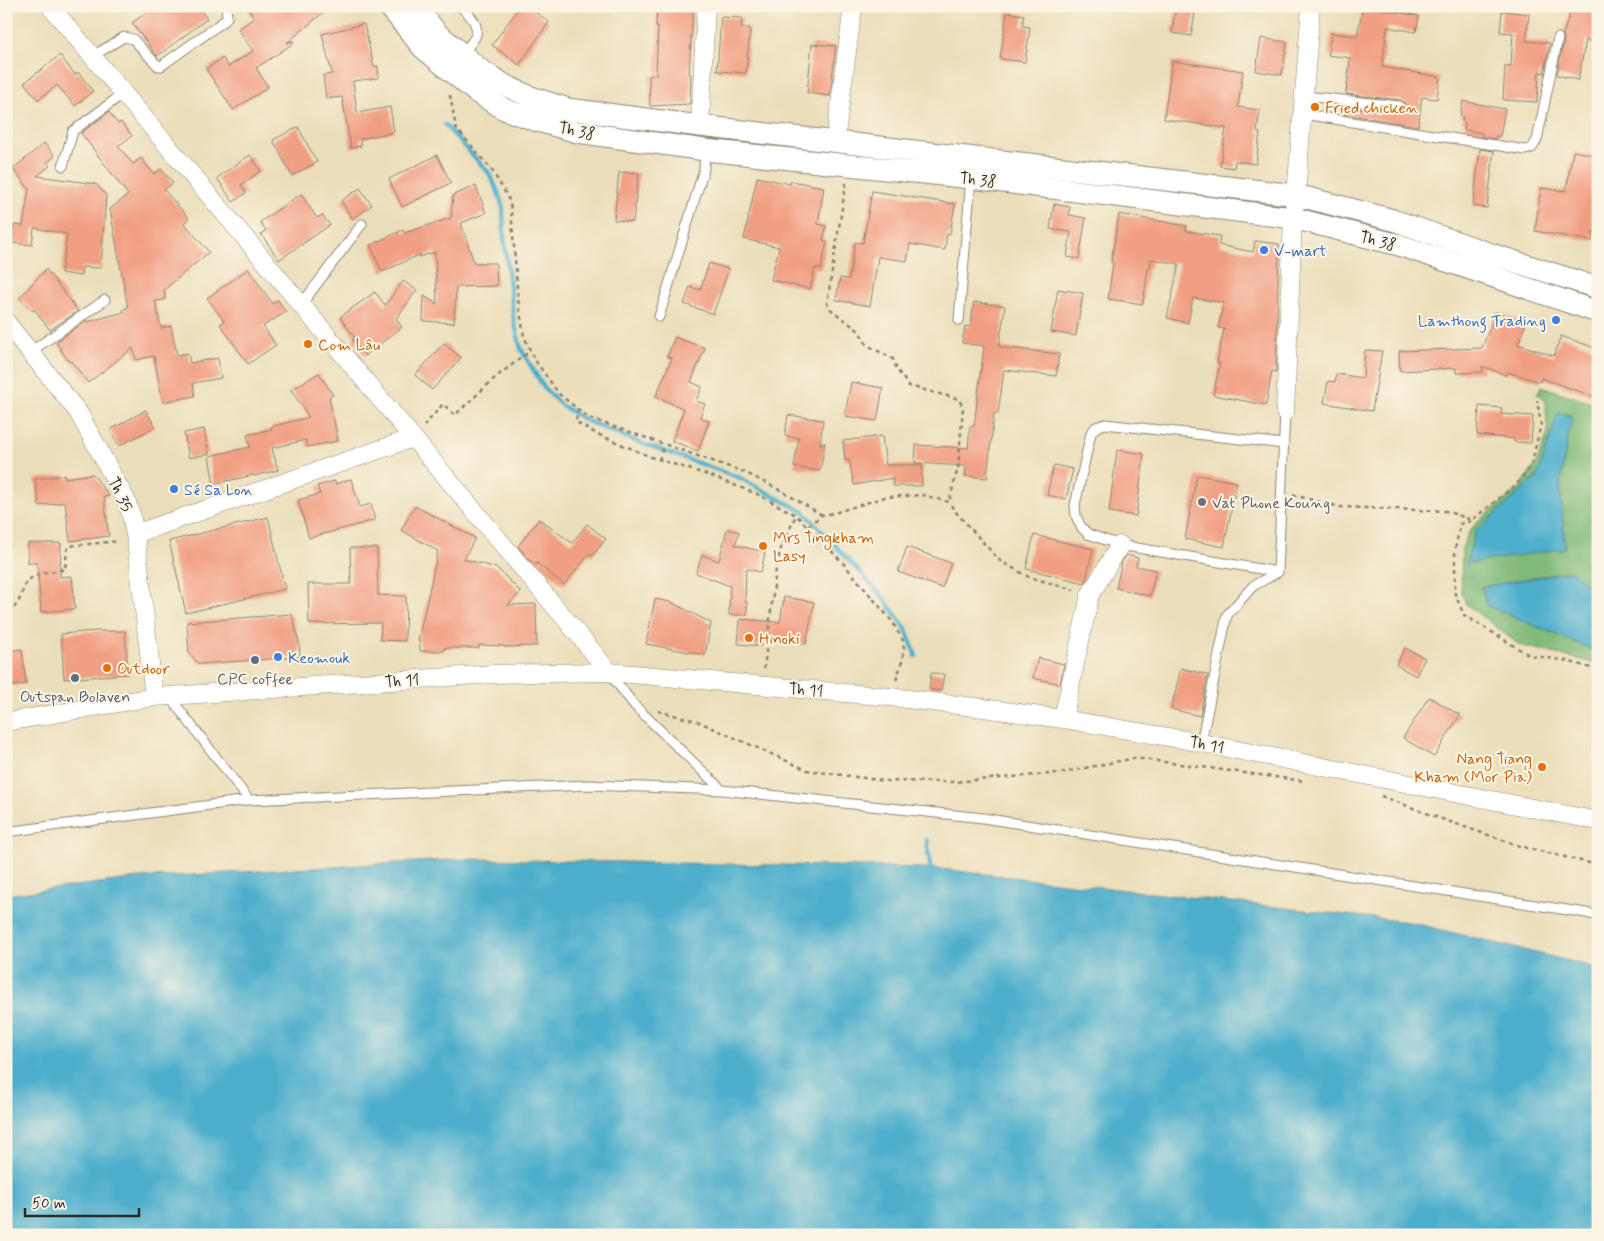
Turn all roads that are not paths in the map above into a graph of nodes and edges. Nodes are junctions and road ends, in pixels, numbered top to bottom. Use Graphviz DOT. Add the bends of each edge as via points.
graph roads {
  1 [pos="50,6"];
  2 [pos="226,6"];
  3 [pos="389,6"];
  4 [pos="458,6"];
  5 [pos="706,6"];
  6 [pos="853,6"];
  7 [pos="1311,6"];
  8 [pos="416,7"];
  9 [pos="1558,38"];
  10 [pos="93,56"];
  11 [pos="456,62"];
  12 [pos="124,93"];
  13 [pos="1304,96"];
  14 [pos="1399,106"];
  15 [pos="1303,114"];
  16 [pos="700,126"];
  17 [pos="835,142"];
  18 [pos="705,150"];
  19 [pos="62,166"];
  20 [pos="971,178"];
  21 [pos="1296,196"];
  22 [pos="1293,218"];
  23 [pos="362,224"];
  24 [pos="1598,288"];
  25 [pos="105,300"];
  26 [pos="301,305"];
  27 [pos="1598,312"];
  28 [pos="660,317"];
  29 [pos="959,320"];
  30 [pos="6,322"];
  31 [pos="30,352"];
  32 [pos="1285,412"];
  33 [pos="412,438"];
  34 [pos="1284,444"];
  35 [pos="135,537"];
  36 [pos="1120,545"];
  37 [pos="1278,572"];
  38 [pos="608,672"];
  39 [pos="162,697"];
  40 [pos="1063,719"];
  41 [pos="6,722"];
  42 [pos="1201,743"];
  43 [pos="722,790"];
  44 [pos="248,800"];
  45 [pos="1598,821"];
  46 [pos="6,832"];
  47 [pos="1598,916"];
  1 -- 10 [label="street"];
  2 -- 10 [label="lane" via="224,21 161,66 133,39 124,37"];
  3 -- 11 [label="street, Th 38" via="423,48"];
  4 -- 11 [label="lane" via="472,18 476,36"];
  5 -- 16 [label="street"];
  6 -- 17 [label="street"];
  7 -- 13 [label="street"];
  8 -- 11 [label="street, Th 38"];
  9 -- 15 [label="lane" via="1537,140 1532,148 1525,150"];
  10 -- 12 [label="street"];
  11 -- 16 [label="street, Th 38" via="482,71 531,97 568,109"];
  11 -- 18 [label="street, Th 38" via="476,92 504,109 537,121 577,132"];
  12 -- 19 [label="lane" via="74,131"];
  12 -- 26 [label="street"];
  13 -- 14 [label="lane"];
  13 -- 15 [label="street"];
  15 -- 21 [label="street"];
  16 -- 17 [label="street, Th 38"];
  17 -- 21 [label="street, Th 38"];
  18 -- 20 [label="street, Th 38"];
  18 -- 28 [label="lane" via="704,169"];
  20 -- 22 [label="street, Th 38"];
  20 -- 29 [label="lane"];
  21 -- 22 [label="street"];
  21 -- 24 [label="street, Th 38" via="1393,220"];
  22 -- 27 [label="street, Th 38" via="1399,245"];
  22 -- 32 [label="street"];
  23 -- 26 [label="lane"];
  25 -- 31 [label="lane"];
  26 -- 33 [label="street"];
  30 -- 31 [label="street, Th 35"];
  31 -- 35 [label="street, Th 35" via="78,412 126,500"];
  32 -- 34 [label="lane"];
  33 -- 35 [label="street"];
  33 -- 38 [label="street"];
  34 -- 36 [label="lane" via="1105,424 1096,427 1091,433 1075,505 1076,516 1088,534"];
  34 -- 37 [label="lane"];
  35 -- 39 [label="street, Th 35"];
  36 -- 37 [label="lane"];
  36 -- 40 [label="street" via="1090,595"];
  37 -- 42 [label="lane" via="1253,586 1227,615"];
  38 -- 39 [label="street, Th 11" via="493,674"];
  38 -- 40 [label="street, Th 11" via="891,697"];
  38 -- 43 [label="lane" via="635,706"];
  39 -- 41 [label="street, Th 11"];
  39 -- 44 [label="lane"];
  40 -- 42 [label="street, Th 11"];
  42 -- 45 [label="street, Th 11"];
  43 -- 44 [label="lane" via="589,785"];
  43 -- 47 [label="lane" via="984,818"];
  44 -- 46 [label="lane"];
}
